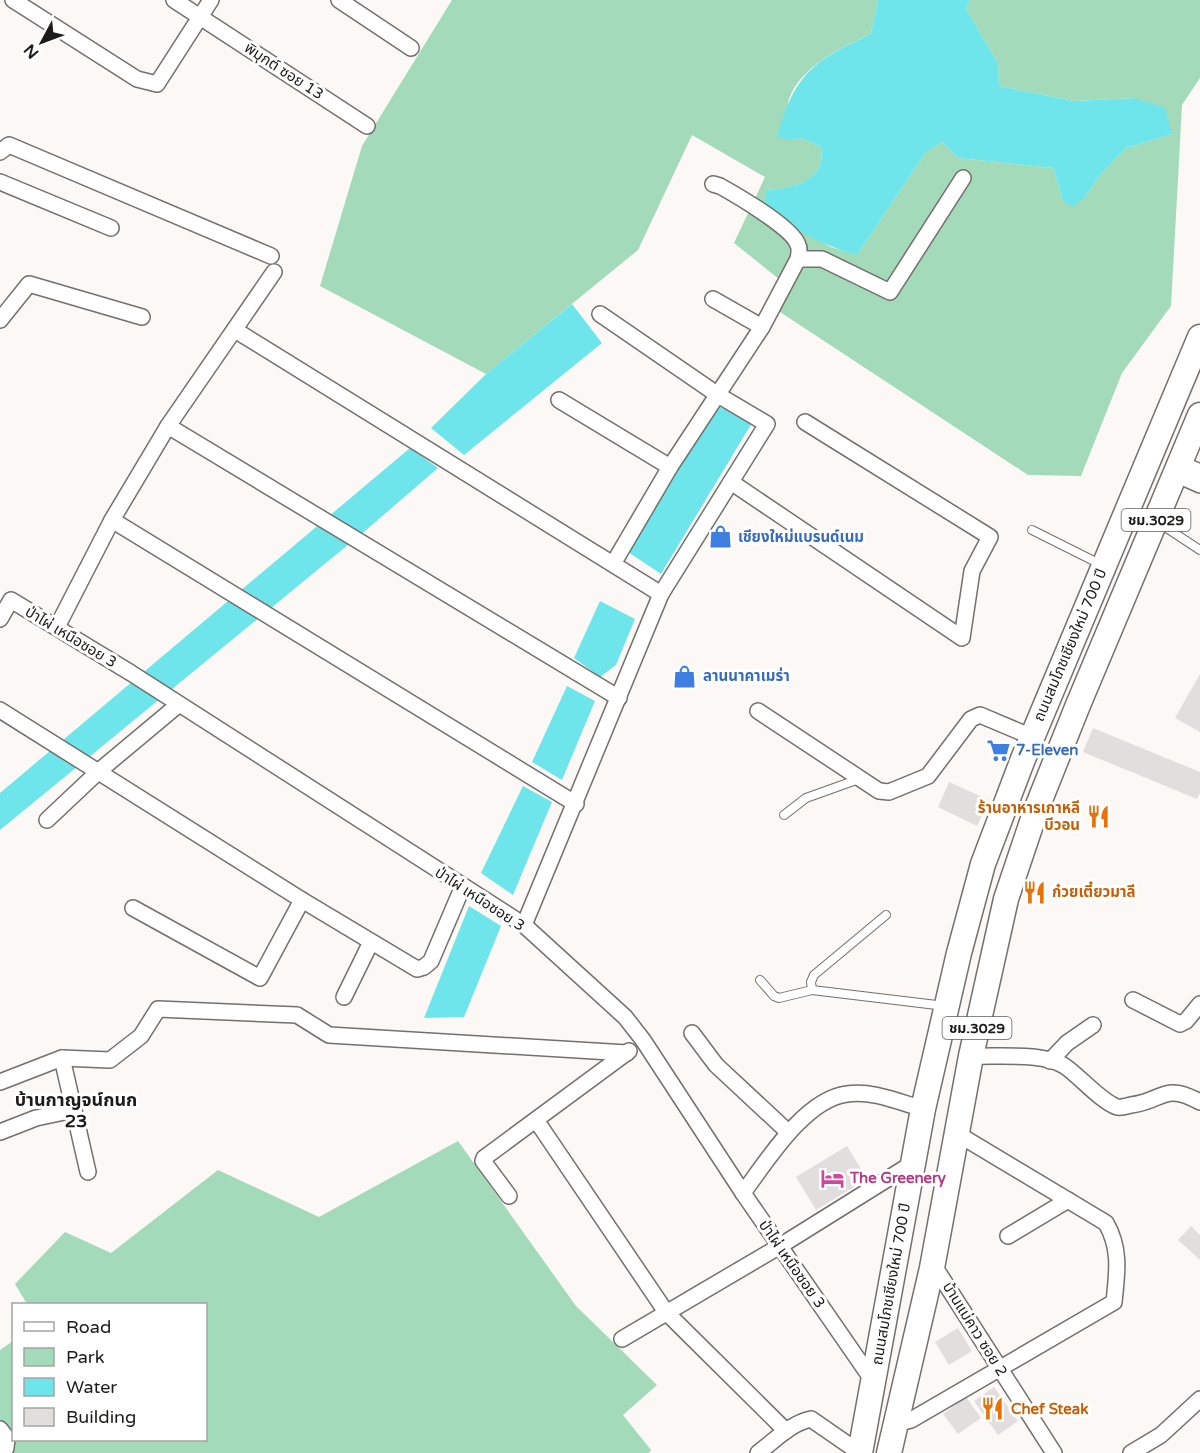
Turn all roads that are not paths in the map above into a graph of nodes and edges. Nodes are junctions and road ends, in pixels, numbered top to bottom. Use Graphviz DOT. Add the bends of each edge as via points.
graph roads {
  1 [pos="13,0"];
  2 [pos="174,0"];
  3 [pos="211,0"];
  4 [pos="339,0"];
  5 [pos="200,17"];
  6 [pos="411,48"];
  7 [pos="367,126"];
  8 [pos="0,152"];
  9 [pos="963,178"];
  10 [pos="0,182"];
  11 [pos="713,184"];
  12 [pos="111,228"];
  13 [pos="271,256"];
  14 [pos="798,259"];
  15 [pos="274,272"];
  16 [pos="714,299"];
  17 [pos="600,314"];
  18 [pos="142,317"];
  19 [pos="0,320"];
  20 [pos="762,327"];
  21 [pos="235,330"];
  22 [pos="1200,337"];
  23 [pos="718,395"];
  24 [pos="559,400"];
  25 [pos="1200,415"];
  26 [pos="805,422"];
  27 [pos="168,426"];
  28 [pos="670,467"];
  29 [pos="1185,470"];
  30 [pos="731,482"];
  31 [pos="1200,485"];
  32 [pos="112,520"];
  33 [pos="1155,520"];
  34 [pos="1032,530"];
  35 [pos="1200,550"];
  36 [pos="613,564"];
  37 [pos="1104,566"];
  38 [pos="661,594"];
  39 [pos="0,619"];
  40 [pos="57,627"];
  41 [pos="619,698"];
  42 [pos="172,701"];
  43 [pos="0,710"];
  44 [pos="758,711"];
  45 [pos="1032,737"];
  46 [pos="92,767"];
  47 [pos="859,779"];
  48 [pos="576,804"];
  49 [pos="784,815"];
  50 [pos="47,819"];
  51 [pos="462,886"];
  52 [pos="302,900"];
  53 [pos="133,908"];
  54 [pos="886,915"];
  55 [pos="524,925"];
  56 [pos="371,942"];
  57 [pos="760,980"];
  58 [pos="812,990"];
  59 [pos="345,997"];
  60 [pos="1133,1000"];
  61 [pos="1200,1004"];
  62 [pos="946,1006"];
  63 [pos="1093,1025"];
  64 [pos="693,1033"];
  65 [pos="643,1040"];
  66 [pos="627,1053"];
  67 [pos="971,1056"];
  68 [pos="62,1058"];
  69 [pos="1050,1060"];
  70 [pos="0,1083"];
  71 [pos="1200,1102"];
  72 [pos="923,1109"];
  73 [pos="74,1110"];
  74 [pos="536,1120"];
  75 [pos="0,1132"];
  76 [pos="788,1132"];
  77 [pos="956,1133"];
  78 [pos="913,1163"];
  79 [pos="88,1172"];
  80 [pos="743,1193"];
  81 [pos="509,1196"];
  82 [pos="1068,1200"];
  83 [pos="1008,1236"];
  84 [pos="780,1246"];
  85 [pos="932,1268"];
  86 [pos="666,1312"];
  87 [pos="622,1339"];
  88 [pos="1000,1369"];
  89 [pos="873,1381"];
  90 [pos="1200,1399"];
  91 [pos="895,1424"];
  92 [pos="0,1429"];
  93 [pos="786,1431"];
  94 [pos="1,1453"];
  95 [pos="758,1453"];
  96 [pos="860,1453"];
  97 [pos="889,1453"];
  98 [pos="899,1453"];
  99 [pos="1054,1453"];
  100 [pos="1131,1453"];
  1 -- 5 [label="street" via="136,79 157,84"];
  2 -- 5 [label="street, พิมุกต์ ซอย 13"];
  3 -- 5 [label="street"];
  4 -- 6 [label="street"];
  5 -- 7 [label="street, พิมุกต์ ซอย 13"];
  8 -- 13 [label="street" via="9,145"];
  9 -- 14 [label="street" via="890,292 822,259"];
  10 -- 12 [label="street"];
  11 -- 14 [label="street" via="758,208 795,239"];
  14 -- 20 [label="street"];
  15 -- 21 [label="street"];
  16 -- 20 [label="street"];
  17 -- 23 [label="street"];
  18 -- 19 [label="street" via="29,284"];
  20 -- 23 [label="street"];
  21 -- 27 [label="street"];
  21 -- 36 [label="street"];
  22 -- 37 [label="main road, ถนนสมโภชเชียงใหม่ 700 ปี / ชม.3029"];
  23 -- 28 [label="street"];
  23 -- 30 [label="street" via="767,424"];
  24 -- 28 [label="street"];
  25 -- 29 [label="main road, ถนนสมโภชเชียงใหม่ 700 ปี / ชม.3029"];
  26 -- 30 [label="street" via="990,537 972,571 962,638"];
  27 -- 32 [label="street"];
  27 -- 41 [label="street"];
  28 -- 36 [label="street"];
  29 -- 31 [label="street"];
  29 -- 33 [label="main road, ถนนสมโภชเชียงใหม่ 700 ปี / ชม.3029"];
  30 -- 38 [label="street"];
  32 -- 40 [label="street"];
  32 -- 48 [label="street"];
  33 -- 35 [label="lane"];
  33 -- 67 [label="main road, ถนนสมโภชเชียงใหม่ 700 ปี / ชม.3029" via="1036,810 1006,899"];
  34 -- 37 [label="lane"];
  36 -- 38 [label="street"];
  37 -- 45 [label="main road, ถนนสมโภชเชียงใหม่ 700 ปี / ชม.3029"];
  38 -- 41 [label="street"];
  39 -- 40 [label="street, ป่าไผ่ เหนือซอย 3" via="11,600"];
  40 -- 42 [label="street, ป่าไผ่ เหนือซอย 3"];
  41 -- 48 [label="street"];
  42 -- 46 [label="street"];
  42 -- 51 [label="street, ป่าไผ่ เหนือซอย 3"];
  43 -- 46 [label="street"];
  44 -- 47 [label="street"];
  45 -- 47 [label="street" via="976,715 922,780 889,792 879,791"];
  45 -- 62 [label="main road, ถนนสมโภชเชียงใหม่ 700 ปี / ชม.3029" via="984,864"];
  46 -- 50 [label="street"];
  46 -- 52 [label="street"];
  47 -- 49 [label="lane" via="806,798"];
  48 -- 55 [label="street"];
  51 -- 55 [label="street, ป่าไผ่ เหนือซอย 3"];
  51 -- 56 [label="street" via="431,961 424,967 417,969"];
  52 -- 53 [label="street" via="260,978"];
  52 -- 56 [label="street"];
  54 -- 58 [label="lane" via="814,975"];
  55 -- 65 [label="street, ป่าไผ่ เหนือซอย 3" via="624,1017"];
  56 -- 59 [label="street"];
  57 -- 58 [label="lane" via="779,998"];
  58 -- 62 [label="lane"];
  60 -- 61 [label="street" via="1180,1024"];
  62 -- 72 [label="main road, ถนนสมโภชเชียงใหม่ 700 ปี / ชม.3029"];
  63 -- 69 [label="street"];
  64 -- 76 [label="street" via="716,1065"];
  65 -- 66 [label="street"];
  65 -- 80 [label="street, ป่าไผ่ เหนือซอย 3"];
  66 -- 68 [label="street" via="329,1035 297,1015 159,1009 141,1036 110,1060"];
  66 -- 74 [label="street"];
  67 -- 69 [label="street"];
  67 -- 77 [label="main road, ถนนสมโภชเชียงใหม่ 700 ปี / ชม.3029"];
  68 -- 70 [label="street"];
  68 -- 73 [label="street"];
  69 -- 71 [label="street" via="1064,1065 1118,1107 1142,1104 1168,1091"];
  72 -- 76 [label="street" via="874,1095 846,1094 823,1103"];
  72 -- 78 [label="main road, ถนนสมโภชเชียงใหม่ 700 ปี / ชม.3029"];
  73 -- 75 [label="street" via="36,1118"];
  73 -- 79 [label="street"];
  74 -- 81 [label="street" via="484,1158"];
  74 -- 86 [label="street"];
  76 -- 80 [label="street"];
  77 -- 82 [label="street"];
  77 -- 85 [label="main road, ถนนสมโภชเชียงใหม่ 700 ปี / ชม.3029"];
  78 -- 84 [label="street"];
  78 -- 89 [label="main road, ถนนสมโภชเชียงใหม่ 700 ปี / ชม.3029"];
  80 -- 84 [label="street, ป่าไผ่ เหนือซอย 3"];
  82 -- 83 [label="street"];
  82 -- 88 [label="street" via="1106,1223 1115,1238 1118,1269 1114,1302"];
  84 -- 86 [label="street"];
  84 -- 89 [label="street, ป่าไผ่ เหนือซอย 3"];
  85 -- 88 [label="street, บ้านแม่คาว ซอย 2"];
  85 -- 91 [label="main road, ถนนสมโภชเชียงใหม่ 700 ปี / ชม.3029"];
  86 -- 87 [label="street"];
  86 -- 93 [label="street"];
  88 -- 91 [label="street" via="911,1420"];
  88 -- 99 [label="street, บ้านแม่คาว ซอย 2"];
  89 -- 96 [label="main road, ถนนสมโภชเชียงใหม่ 700 ปี / ชม.3029"];
  90 -- 100 [label="street" via="1161,1435"];
  91 -- 97 [label="main road, ถนนสมโภชเชียงใหม่ 700 ปี / ชม.3029"];
  91 -- 98 [label="main road, ชม.3029"];
  92 -- 94 [label="street" via="7,1438"];
  93 -- 95 [label="street"];
  93 -- 96 [label="street" via="811,1419"];
}
